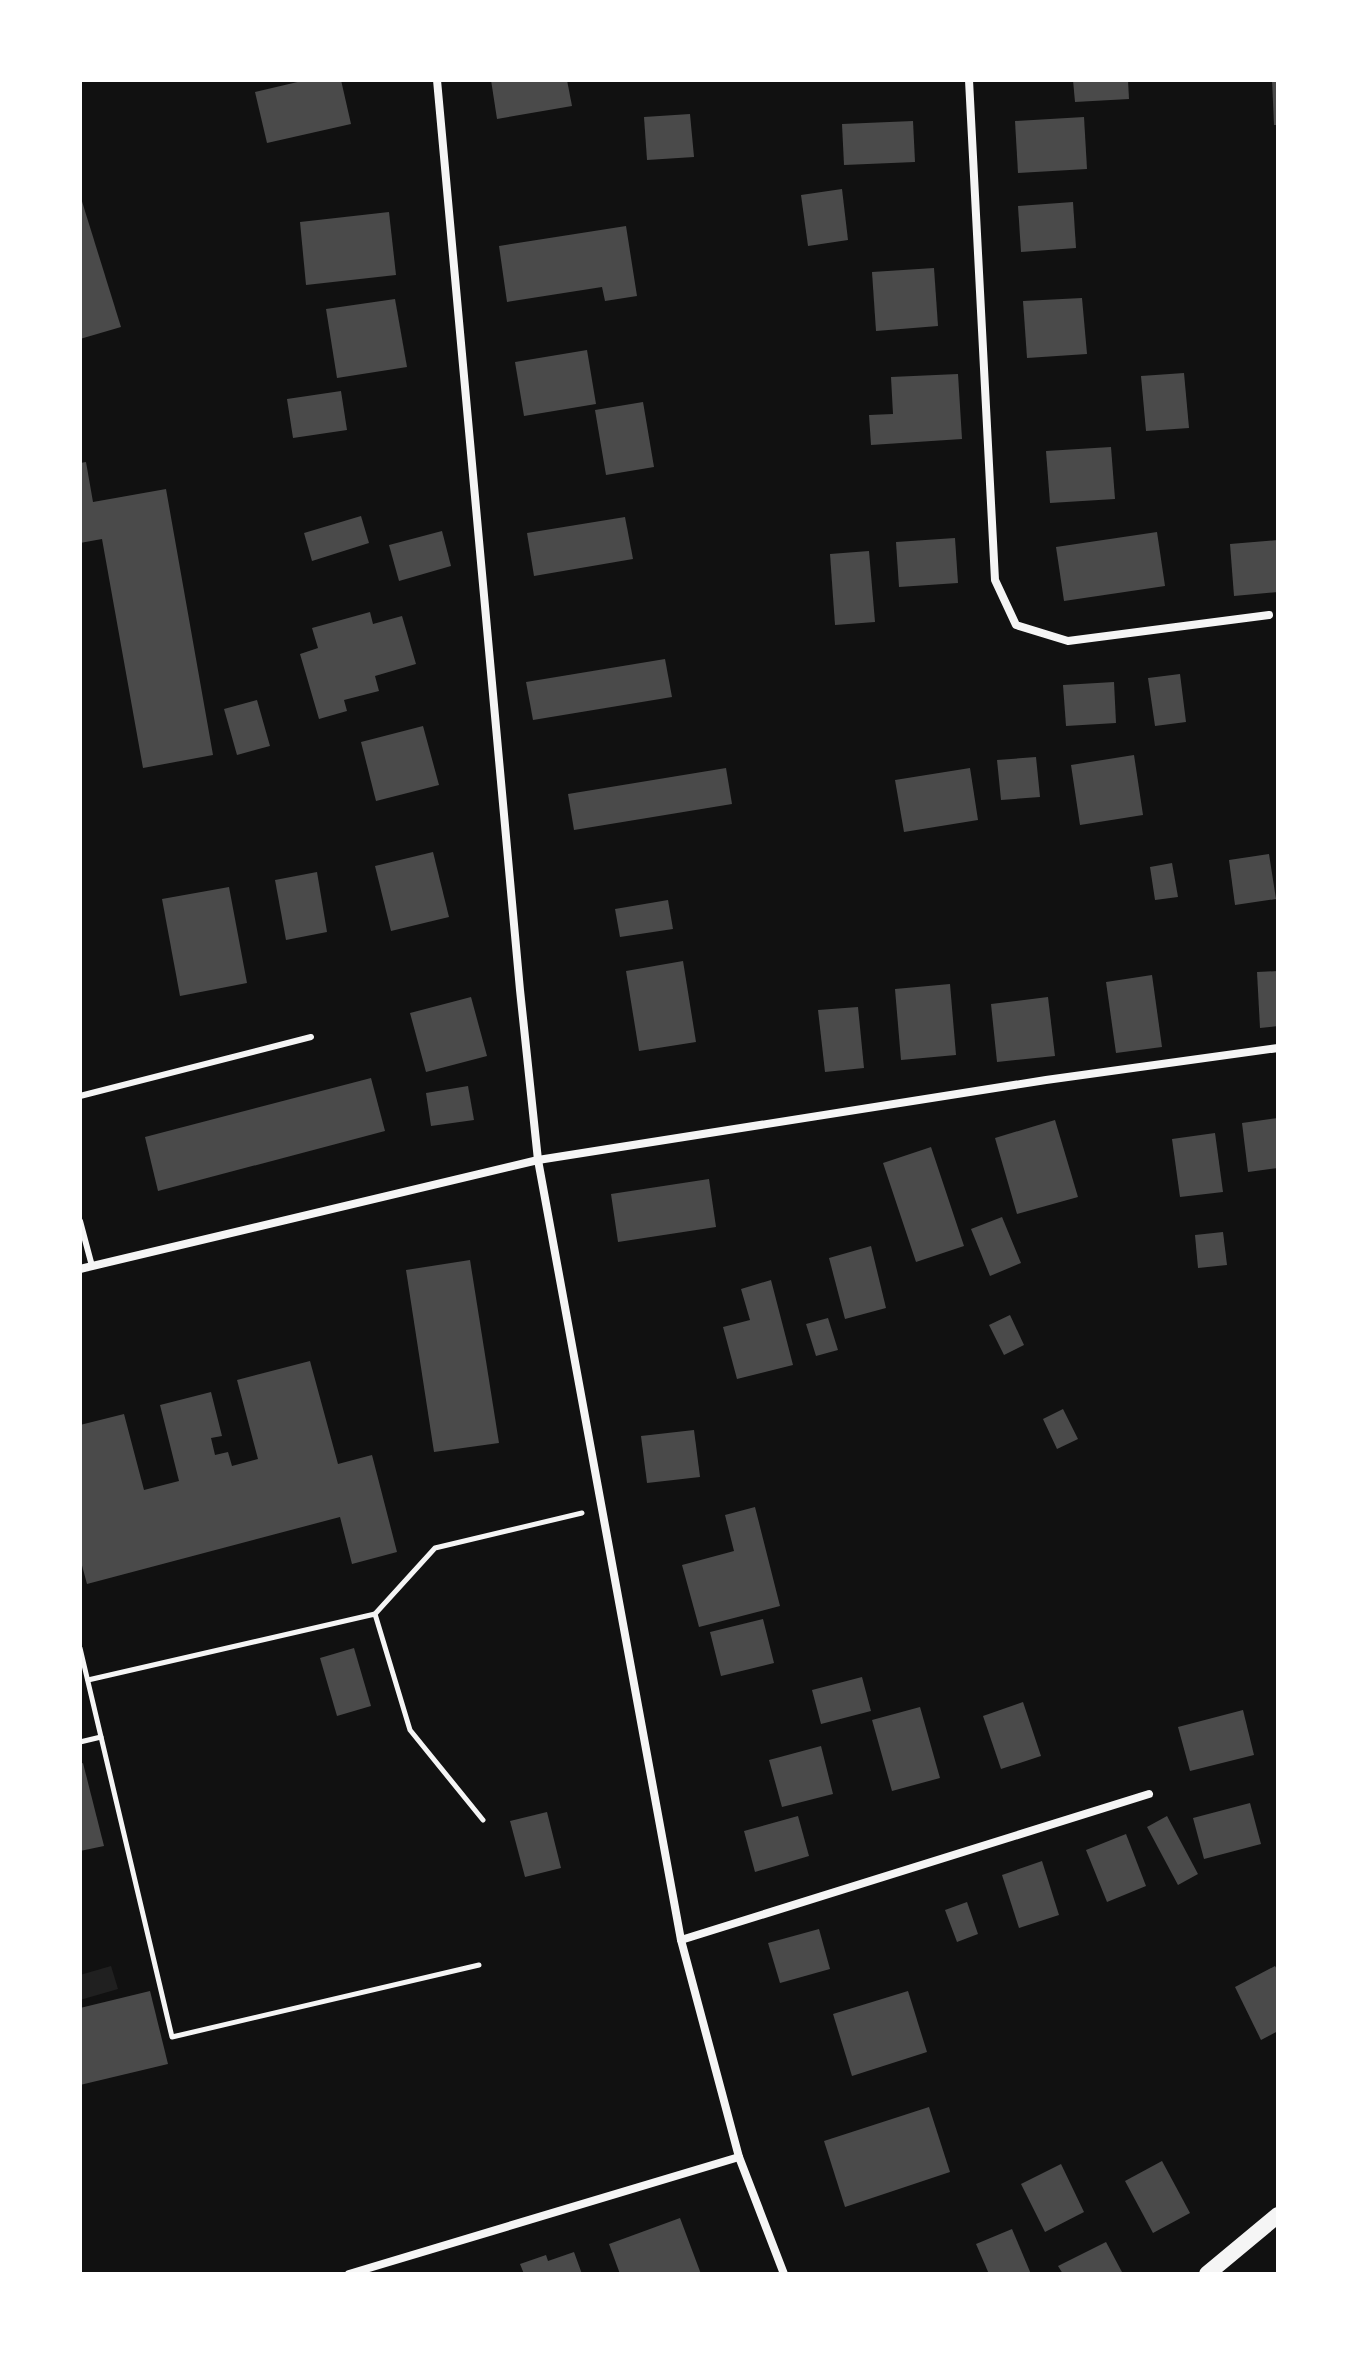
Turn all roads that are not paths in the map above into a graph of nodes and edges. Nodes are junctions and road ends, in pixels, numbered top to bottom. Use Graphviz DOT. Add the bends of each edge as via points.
graph roads {
  1 [pos="437,80"];
  2 [pos="969,80"];
  3 [pos="1269,615"];
  4 [pos="311,1037"];
  5 [pos="1278,1048"];
  6 [pos="80,1096"];
  7 [pos="538,1160"];
  8 [pos="80,1221"];
  9 [pos="92,1266"];
  10 [pos="80,1269"];
  11 [pos="1149,1794"];
  12 [pos="681,1940"];
  13 [pos="739,2157"];
  14 [pos="1278,2215"];
  15 [pos="349,2274"];
  16 [pos="784,2274"];
  17 [pos="1207,2274"];
  1 -- 7 [label="street"];
  2 -- 3 [label="street" via="995,580 1016,625 1068,641"];
  4 -- 6 [label="lane"];
  5 -- 7 [label="street"];
  7 -- 9 [label="street"];
  7 -- 12 [label="street"];
  8 -- 9 [label="lane"];
  9 -- 10 [label="street"];
  11 -- 12 [label="street"];
  12 -- 13 [label="street"];
  13 -- 15 [label="street"];
  13 -- 16 [label="street"];
  14 -- 17 [label="main road"];
}
